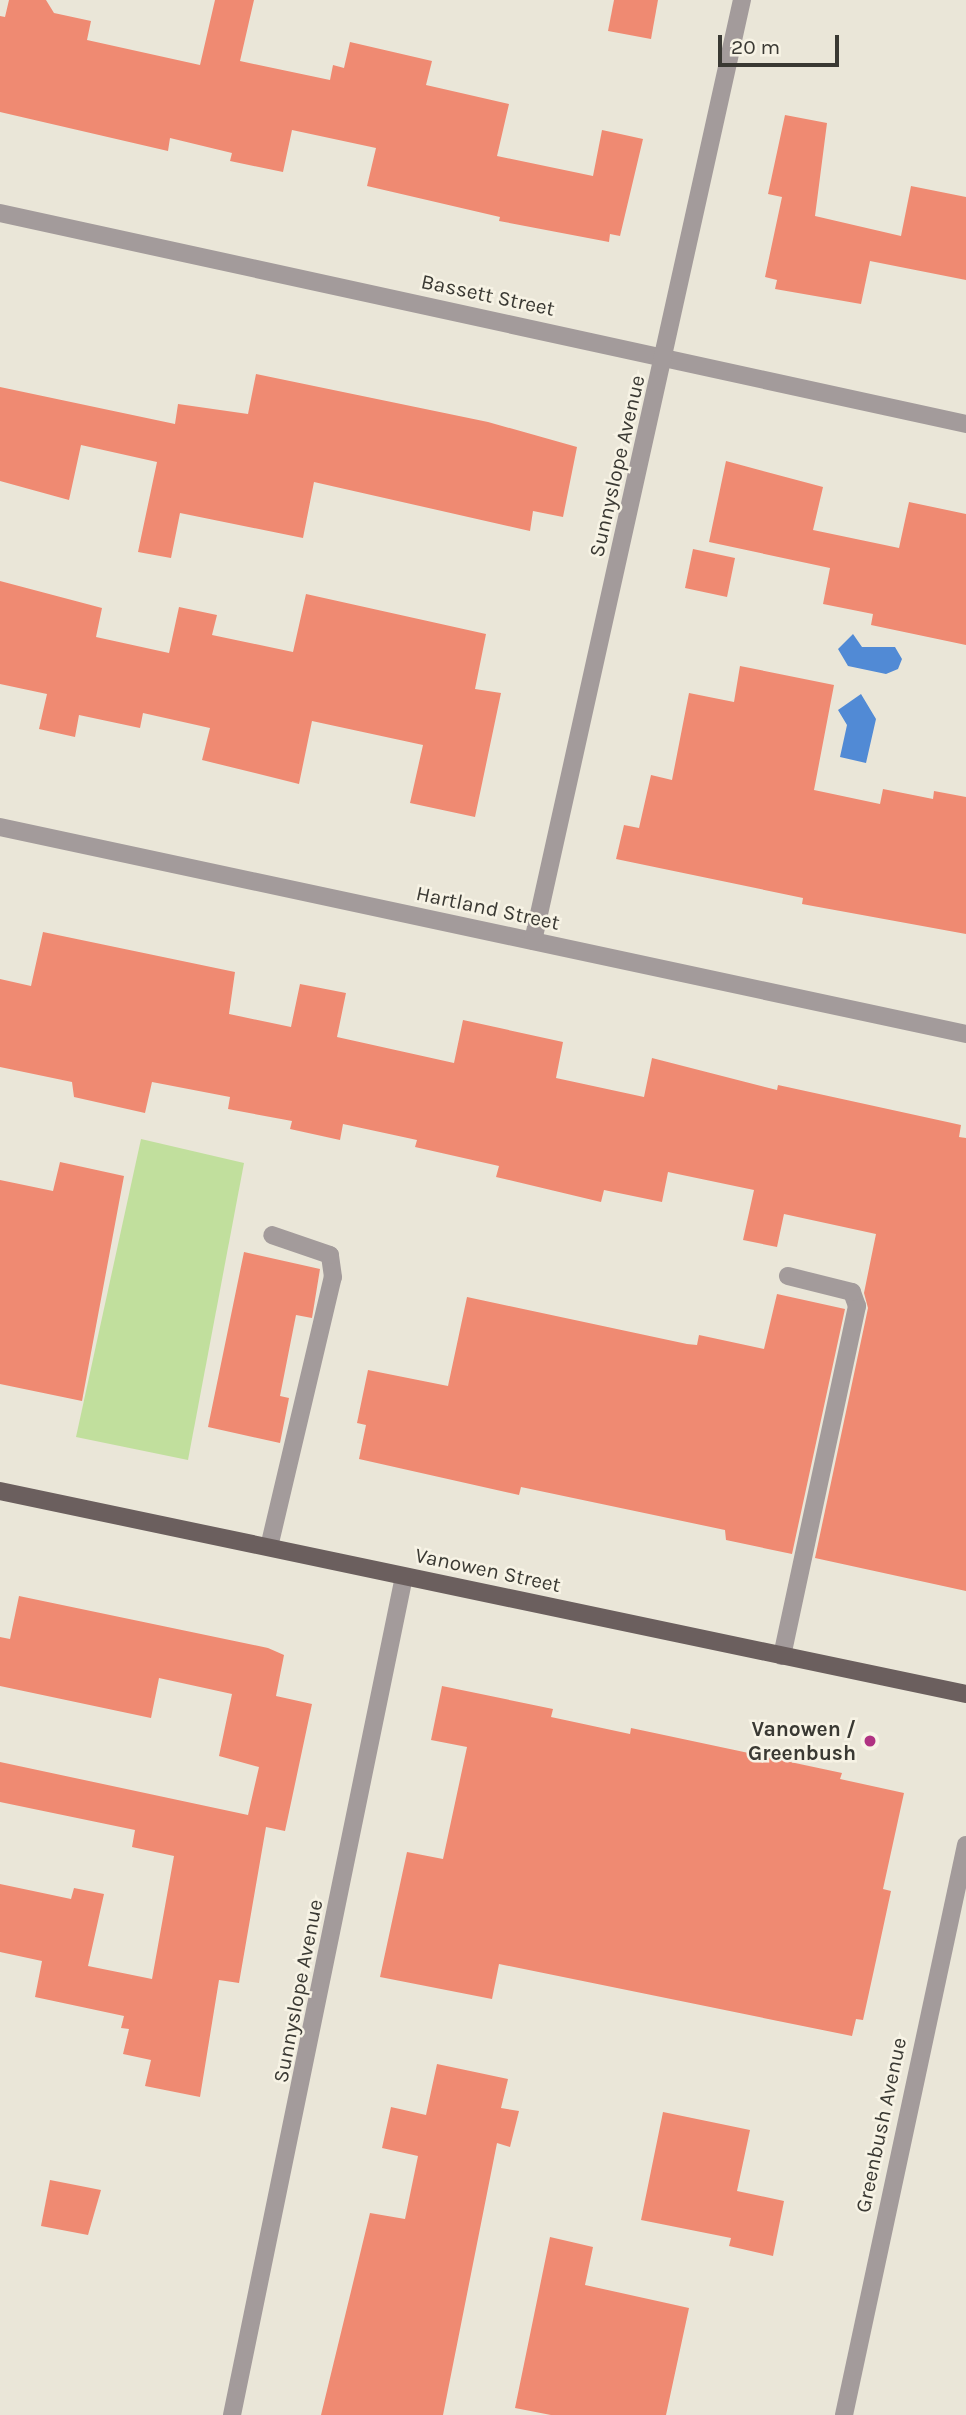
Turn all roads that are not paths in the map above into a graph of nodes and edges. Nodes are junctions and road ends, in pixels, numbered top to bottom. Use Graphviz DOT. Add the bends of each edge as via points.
graph roads {
  1 [pos="742,0"];
  2 [pos="0,213"];
  3 [pos="664,356"];
  4 [pos="966,424"];
  5 [pos="0,827"];
  6 [pos="533,941"];
  7 [pos="966,1034"];
  8 [pos="272,1235"];
  9 [pos="788,1276"];
  10 [pos="0,1491"];
  11 [pos="269,1547"];
  12 [pos="404,1576"];
  13 [pos="782,1656"];
  14 [pos="966,1695"];
  15 [pos="966,1845"];
  16 [pos="232,2415"];
  17 [pos="844,2415"];
  1 -- 3 [label="street, Sunnyslope Avenue"];
  2 -- 3 [label="street, Bassett Street"];
  3 -- 4 [label="street, Bassett Street"];
  3 -- 6 [label="street, Sunnyslope Avenue"];
  5 -- 6 [label="street, Hartland Street"];
  6 -- 7 [label="street, Hartland Street"];
  8 -- 11 [label="street" via="330,1255 333,1277"];
  9 -- 13 [label="street" via="852,1292 857,1306"];
  10 -- 11 [label="main road, Vanowen Street"];
  11 -- 12 [label="main road, Vanowen Street"];
  12 -- 13 [label="main road, Vanowen Street"];
  12 -- 16 [label="street, Sunnyslope Avenue"];
  13 -- 14 [label="main road, Vanowen Street"];
  15 -- 17 [label="street, Greenbush Avenue"];
}
